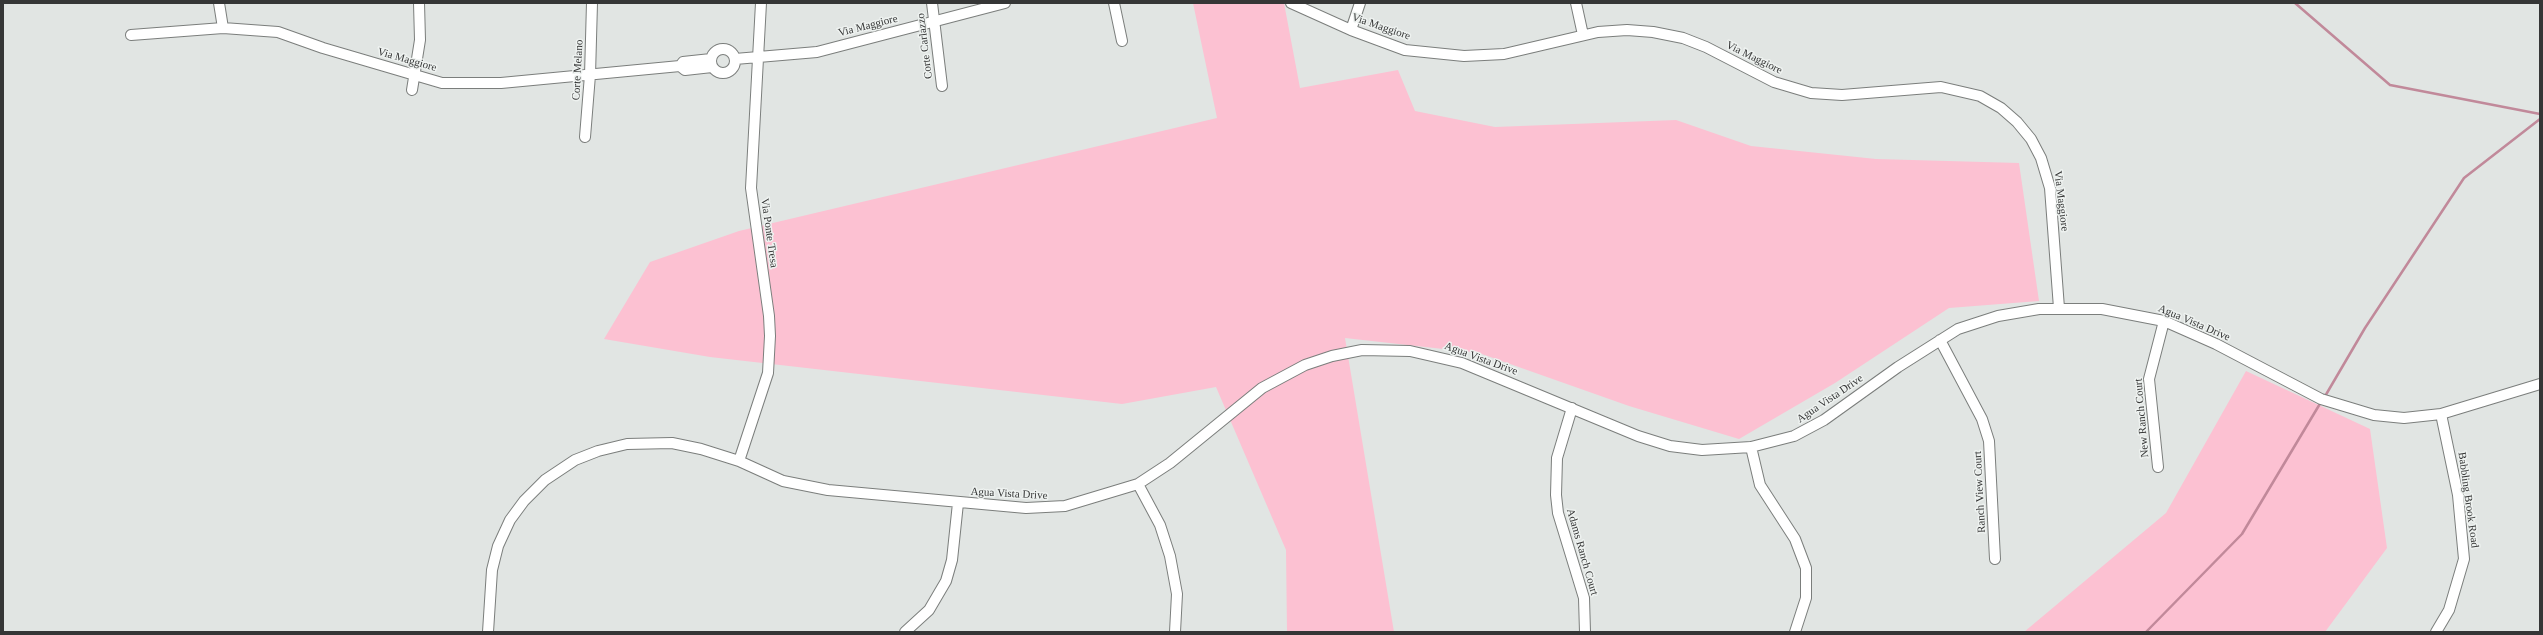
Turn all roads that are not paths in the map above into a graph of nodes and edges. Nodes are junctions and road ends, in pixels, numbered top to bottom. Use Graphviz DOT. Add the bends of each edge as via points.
graph roads {
  1 [pos="219,3"];
  2 [pos="419,3"];
  3 [pos="592,3"];
  4 [pos="761,3"];
  5 [pos="932,3"];
  6 [pos="1005,3"];
  7 [pos="1114,3"];
  8 [pos="1291,3"];
  9 [pos="1360,3"];
  10 [pos="1576,3"];
  11 [pos="935,21"];
  12 [pos="223,28"];
  13 [pos="1351,30"];
  14 [pos="131,35"];
  15 [pos="1583,35"];
  16 [pos="1122,41"];
  17 [pos="759,56"];
  18 [pos="735,59"];
  19 [pos="711,63"];
  20 [pos="414,75"];
  21 [pos="590,75"];
  22 [pos="942,86"];
  23 [pos="412,90"];
  24 [pos="585,137"];
  25 [pos="2060,308"];
  26 [pos="2164,321"];
  27 [pos="1940,340"];
  28 [pos="2540,384"];
  29 [pos="1572,408"];
  30 [pos="2441,414"];
  31 [pos="1750,447"];
  32 [pos="739,461"];
  33 [pos="2158,467"];
  34 [pos="1138,484"];
  35 [pos="958,502"];
  36 [pos="1994,559"];
  37 [pos="488,632"];
  38 [pos="905,632"];
  39 [pos="1175,632"];
  40 [pos="1585,632"];
  41 [pos="1795,632"];
  42 [pos="2436,632"];
  1 -- 12 [label="street"];
  2 -- 20 [label="street" via="420,40"];
  3 -- 21 [label="street, Corte Melano"];
  4 -- 17 [label="street, Via Ponte Tresa"];
  5 -- 11 [label="street, Corte Carlazzo"];
  6 -- 11 [label="street, Via Maggiore"];
  7 -- 16 [label="street"];
  8 -- 13 [label="street, Via Maggiore"];
  9 -- 13 [label="street"];
  10 -- 15 [label="street"];
  11 -- 17 [label="street, Via Maggiore" via="817,52 779,57"];
  11 -- 22 [label="street, Corte Carlazzo"];
  12 -- 14 [label="street, Via Maggiore"];
  12 -- 20 [label="street, Via Maggiore" via="278,32"];
  13 -- 15 [label="street, Via Maggiore" via="1405,50 1464,56 1504,54"];
  15 -- 25 [label="street, Via Maggiore" via="1627,30 1683,38 1774,82 1811,93 1842,95 1941,87 1972,93 1991,102 2025,130 2045,168 2050,188"];
  17 -- 18 [label="street, Via Maggiore"];
  17 -- 32 [label="street, Via Ponte Tresa" via="751,188 770,316 770,336 768,373"];
  18 -- 19 [label="street" via="732,70 725,73 717,72"];
  18 -- 19 [label="street" via="732,52 725,49 714,52"];
  19 -- 21 [label="street, Via Maggiore" via="683,62 680,66"];
  20 -- 21 [label="street, Via Maggiore" via="442,83 486,83"];
  20 -- 23 [label="street"];
  21 -- 24 [label="street, Corte Melano"];
  25 -- 26 [label="street, Agua Vista Drive" via="2109,310"];
  25 -- 27 [label="street, Agua Vista Drive" via="1998,316 1958,329"];
  26 -- 30 [label="street, Agua Vista Drive" via="2216,344 2334,404 2389,417"];
  26 -- 33 [label="street, New Ranch Court" via="2149,379"];
  27 -- 31 [label="street, Agua Vista Drive" via="1814,426 1780,441"];
  27 -- 36 [label="street, Ranch View Court" via="1982,419 1989,441"];
  28 -- 30 [label="street, Agua Vista Drive"];
  29 -- 31 [label="street, Agua Vista Drive" via="1638,436 1670,446 1702,450"];
  29 -- 34 [label="street, Agua Vista Drive" via="1462,363 1428,354 1383,349 1343,353 1305,365 1262,388 1170,463"];
  29 -- 40 [label="street, Adams Ranch Court" via="1556,458 1556,495 1558,513 1584,598"];
  30 -- 42 [label="street, Babbling Brook Road" via="2458,496 2464,559 2449,610"];
  31 -- 41 [label="street" via="1760,485 1795,539 1804,563 1807,593"];
  32 -- 35 [label="street, Agua Vista Drive" via="783,481 828,490"];
  32 -- 37 [label="street, Agua Vista Drive" via="686,445 642,442 598,451 575,460 558,471 524,501 510,520 498,546 492,570"];
  34 -- 35 [label="street, Agua Vista Drive" via="1091,500 1052,508"];
  34 -- 39 [label="street" via="1160,525 1170,556 1177,594"];
  35 -- 38 [label="street" via="952,560 946,582 929,610"];
}
